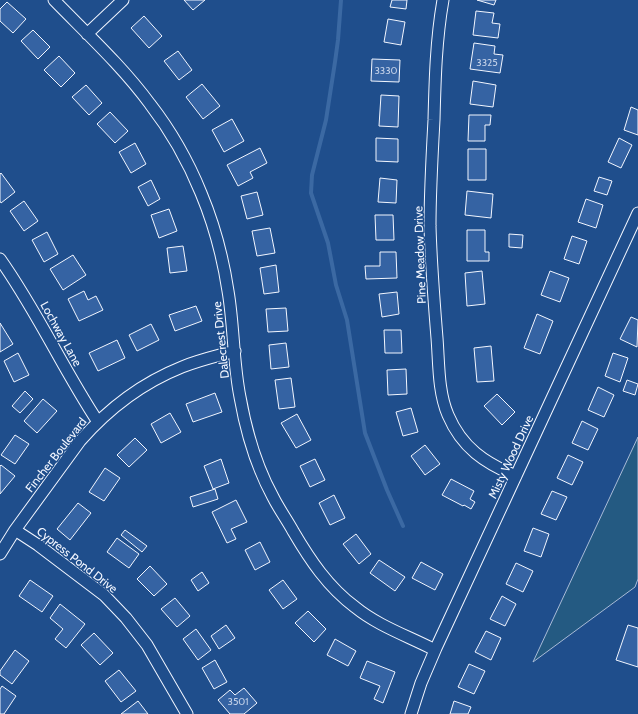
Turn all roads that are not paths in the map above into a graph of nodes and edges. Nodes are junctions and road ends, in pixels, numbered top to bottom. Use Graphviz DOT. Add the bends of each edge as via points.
graph roads {
  1 [pos="54,0"];
  2 [pos="123,0"];
  3 [pos="444,0"];
  4 [pos="87,34"];
  5 [pos="638,213"];
  6 [pos="0,259"];
  7 [pos="235,351"];
  8 [pos="98,422"];
  9 [pos="516,476"];
  10 [pos="15,530"];
  11 [pos="0,554"];
  12 [pos="436,648"];
  13 [pos="187,714"];
  14 [pos="411,714"];
  1 -- 4 [label="street, Dalecrest Drive"];
  2 -- 4 [label="street"];
  3 -- 9 [label="street, Pine Meadow Drive" via="436,66 430,226 433,295 445,408 464,442 484,460"];
  4 -- 7 [label="street, Dalecrest Drive" via="151,104 171,134 204,200 221,254"];
  5 -- 9 [label="street, Misty Wood Drive"];
  6 -- 8 [label="street, Lochway Lane" via="34,311"];
  7 -- 8 [label="street, Fincher Boulevard" via="204,359 165,374 139,389"];
  7 -- 12 [label="street, Dalecrest Drive" via="240,396 258,464 272,496 310,559 323,577 355,608 372,620 431,648"];
  8 -- 10 [label="street, Fincher Boulevard" via="80,441"];
  9 -- 12 [label="street, Misty Wood Drive"];
  10 -- 11 [label="street, Fincher Boulevard"];
  10 -- 13 [label="street, Cypress Pond Drive" via="104,595 126,618 147,645"];
  12 -- 14 [label="street, Misty Wood Drive"];
}
